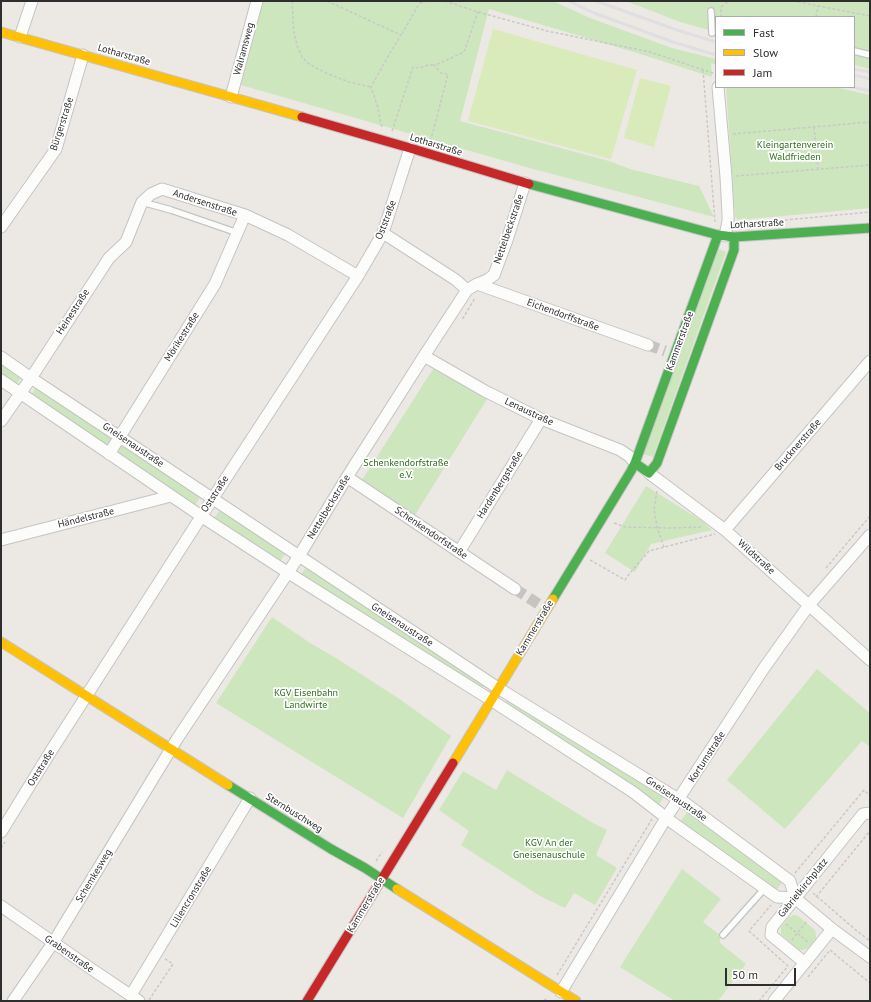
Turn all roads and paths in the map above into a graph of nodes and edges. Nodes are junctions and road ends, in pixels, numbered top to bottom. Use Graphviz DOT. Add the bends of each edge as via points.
graph roads {
  1 [pos="32,1"];
  2 [pos="257,1"];
  3 [pos="292,1"];
  4 [pos="327,1"];
  5 [pos="421,1"];
  6 [pos="428,1"];
  7 [pos="445,1"];
  8 [pos="729,1"];
  9 [pos="793,1"];
  10 [pos="419,4"];
  11 [pos="818,6"];
  12 [pos="478,12"];
  13 [pos="713,15"];
  14 [pos="721,16"];
  15 [pos="816,16"];
  16 [pos="870,16"];
  17 [pos="1,32"];
  18 [pos="712,32"];
  19 [pos="402,35"];
  20 [pos="20,37"];
  21 [pos="855,51"];
  22 [pos="83,55"];
  23 [pos="870,55"];
  24 [pos="434,65"];
  25 [pos="703,70"];
  26 [pos="715,74"];
  27 [pos="371,87"];
  28 [pos="718,88"];
  29 [pos="231,97"];
  30 [pos="870,122"];
  31 [pos="814,127"];
  32 [pos="723,135"];
  33 [pos="389,142"];
  34 [pos="410,148"];
  35 [pos="425,153"];
  36 [pos="870,165"];
  37 [pos="818,169"];
  38 [pos="726,177"];
  39 [pos="525,183"];
  40 [pos="142,202"];
  41 [pos="870,212"];
  42 [pos="244,215"];
  43 [pos="775,221"];
  44 [pos="715,222"];
  45 [pos="1,227"];
  46 [pos="870,228"];
  47 [pos="238,233"];
  48 [pos="383,233"];
  49 [pos="726,236"];
  50 [pos="358,276"];
  51 [pos="474,289"];
  52 [pos="458,319"];
  53 [pos="648,345"];
  54 [pos="424,356"];
  55 [pos="1,357"];
  56 [pos="870,361"];
  57 [pos="31,378"];
  58 [pos="1,380"];
  59 [pos="20,393"];
  60 [pos="541,418"];
  61 [pos="1,421"];
  62 [pos="120,437"];
  63 [pos="109,454"];
  64 [pos="635,463"];
  65 [pos="649,472"];
  66 [pos="347,477"];
  67 [pos="171,496"];
  68 [pos="212,499"];
  69 [pos="201,516"];
  70 [pos="613,522"];
  71 [pos="704,527"];
  72 [pos="721,532"];
  73 [pos="1,540"];
  74 [pos="868,542"];
  75 [pos="459,552"];
  76 [pos="299,556"];
  77 [pos="590,560"];
  78 [pos="287,572"];
  79 [pos="515,589"];
  80 [pos="809,605"];
  81 [pos="1,642"];
  82 [pos="870,660"];
  83 [pos="498,688"];
  84 [pos="87,695"];
  85 [pos="491,700"];
  86 [pos="172,749"];
  87 [pos="250,798"];
  88 [pos="679,799"];
  89 [pos="870,813"];
  90 [pos="666,818"];
  91 [pos="870,831"];
  92 [pos="1,832"];
  93 [pos="382,879"];
  94 [pos="765,887"];
  95 [pos="816,897"];
  96 [pos="795,898"];
  97 [pos="1,906"];
  98 [pos="779,918"];
  99 [pos="803,918"];
  100 [pos="807,921"];
  101 [pos="832,929"];
  102 [pos="723,935"];
  103 [pos="53,943"];
  104 [pos="817,948"];
  105 [pos="160,955"];
  106 [pos="870,957"];
  107 [pos="805,963"];
  108 [pos="807,978"];
  109 [pos="870,983"];
  110 [pos="561,992"];
  111 [pos="135,998"];
  112 [pos="14,1001"];
  113 [pos="149,1001"];
  114 [pos="307,1001"];
  115 [pos="576,1001"];
  116 [pos="774,1001"];
  1 -- 20 [label="street"];
  2 -- 29 [label="street, Walramsweg"];
  3 -- 27 [label="path" via="294,34 298,48 309,64 326,74"];
  4 -- 19 [label="path"];
  5 -- 10 [label="path"];
  6 -- 10 [label="path"];
  7 -- 12 [label="path"];
  8 -- 14 [label="path" via="720,7"];
  9 -- 11 [label="path"];
  10 -- 19 [label="path"];
  11 -- 15 [label="path"];
  11 -- 16 [label="path"];
  12 -- 24 [label="path" via="464,52"];
  12 -- 25 [label="path" via="547,31 650,52"];
  13 -- 18 [label="lane"];
  17 -- 20 [label="street, Lotharstraße"];
  19 -- 27 [label="path"];
  20 -- 22 [label="street, Lotharstraße"];
  21 -- 23 [label="lane"];
  22 -- 29 [label="street, Lotharstraße"];
  22 -- 45 [label="street, Bürgerstraße" via="56,149"];
  24 -- 33 [label="path" via="413,67"];
  24 -- 35 [label="path" via="441,73 448,74"];
  25 -- 26 [label="path"];
  25 -- 44 [label="path"];
  27 -- 33 [label="path" via="381,125 388,135"];
  28 -- 32 [label="street, Kammerstraße"];
  29 -- 33 [label="street, Lotharstraße"];
  30 -- 31 [label="path"];
  31 -- 32 [label="path"];
  31 -- 37 [label="path"];
  32 -- 38 [label="street, Kammerstraße"];
  33 -- 34 [label="street, Lotharstraße"];
  34 -- 35 [label="street, Lotharstraße"];
  34 -- 48 [label="street, Oststraße"];
  35 -- 39 [label="street, Lotharstraße"];
  36 -- 37 [label="path"];
  37 -- 38 [label="path"];
  38 -- 49 [label="street, Kammerstraße"];
  39 -- 49 [label="street, Lotharstraße"];
  39 -- 51 [label="street, Nettelbeckstraße" via="494,275"];
  40 -- 42 [label="street, Andersenstraße" via="162,189"];
  40 -- 47 [label="lane, Andersenstraße"];
  40 -- 57 [label="street, Heinestraße" via="126,242 109,258"];
  41 -- 43 [label="path"];
  42 -- 47 [label="street, Mörikestraße"];
  42 -- 50 [label="street, Andersenstraße" via="288,235"];
  46 -- 49 [label="street, Lotharstraße"];
  47 -- 62 [label="street, Mörikestraße" via="215,284"];
  48 -- 50 [label="street, Oststraße"];
  48 -- 51 [label="street, Eichendorffstraße"];
  49 -- 64 [label="street, Kammerstraße" via="670,353"];
  49 -- 65 [label="street, Kammerstraße" via="734,250 657,463"];
  50 -- 68 [label="street, Oststraße"];
  51 -- 52 [label="path" via="463,318"];
  51 -- 53 [label="street, Eichendorffstraße"];
  51 -- 54 [label="street, Nettelbeckstraße"];
  54 -- 60 [label="street, Lenaustraße" via="485,391"];
  54 -- 66 [label="street, Nettelbeckstraße"];
  55 -- 57 [label="street, Gneisenaustraße"];
  56 -- 72 [label="street, Brucknerstraße"];
  57 -- 59 [label="street, Heinestraße"];
  57 -- 62 [label="street, Gneisenaustraße"];
  58 -- 59 [label="street, Gneisenaustraße"];
  59 -- 61 [label="street, Heinestraße"];
  59 -- 63 [label="street, Gneisenaustraße"];
  60 -- 64 [label="street, Lenaustraße" via="620,450"];
  60 -- 75 [label="street, Hardenbergstraße"];
  62 -- 63 [label="street, Mörikestraße"];
  62 -- 68 [label="street, Gneisenaustraße"];
  63 -- 67 [label="street, Gneisenaustraße"];
  64 -- 65 [label="street, Wildstraße"];
  64 -- 83 [label="street, Kammerstraße"];
  65 -- 72 [label="street, Wildstraße"];
  66 -- 75 [label="street, Schenkendorfstraße"];
  66 -- 76 [label="street, Nettelbeckstraße"];
  67 -- 69 [label="street, Gneisenaustraße"];
  67 -- 73 [label="street, Händelstraße"];
  68 -- 69 [label="street, Oststraße"];
  68 -- 76 [label="street, Gneisenaustraße"];
  69 -- 78 [label="street, Gneisenaustraße"];
  69 -- 84 [label="street, Oststraße"];
  70 -- 71 [label="path" via="625,526"];
  72 -- 77 [label="path" via="649,551 624,580"];
  72 -- 80 [label="street, Wildstraße"];
  74 -- 80 [label="street, Kortumstraße"];
  75 -- 79 [label="street, Schenkendorfstraße"];
  76 -- 78 [label="street, Nettelbeckstraße"];
  76 -- 83 [label="street, Gneisenaustraße"];
  78 -- 85 [label="street, Gneisenaustraße"];
  78 -- 86 [label="street, Nettelbeckstraße"];
  80 -- 82 [label="street, Wildstraße"];
  80 -- 88 [label="street, Kortumstraße" via="764,668"];
  81 -- 84 [label="street, Sternbuschweg"];
  83 -- 85 [label="street, Kammerstraße"];
  83 -- 88 [label="street, Gneisenaustraße"];
  84 -- 86 [label="street, Sternbuschweg"];
  84 -- 92 [label="street, Oststraße"];
  85 -- 90 [label="street, Gneisenaustraße" via="633,792"];
  85 -- 93 [label="street, Kammerstraße"];
  86 -- 87 [label="street, Sternbuschweg"];
  86 -- 103 [label="street, Schemkesweg"];
  87 -- 93 [label="street, Sternbuschweg"];
  87 -- 105 [label="street, Liliencronstraße"];
  88 -- 90 [label="street, Kortumstraße"];
  88 -- 96 [label="street, Gneisenaustraße" via="790,882"];
  89 -- 96 [label="street, Gabrielkirchplatz" via="863,814"];
  90 -- 94 [label="street, Gneisenaustraße"];
  90 -- 110 [label="street, Kortumstraße"];
  91 -- 95 [label="path"];
  93 -- 110 [label="street, Sternbuschweg"];
  93 -- 114 [label="street, Kammerstraße"];
  94 -- 96 [label="street, Gneisenaustraße" via="777,897"];
  94 -- 102 [label="lane"];
  96 -- 98 [label="street, Gabrielkirchplatz"];
  96 -- 101 [label="street, Gneisenaustraße"];
  97 -- 103 [label="street, Grabenstraße"];
  98 -- 104 [label="path"];
  98 -- 107 [label="street, Gabrielkirchplatz" via="772,927 771,935"];
  99 -- 100 [label="path"];
  101 -- 104 [label="street"];
  101 -- 106 [label="street, Gneisenaustraße"];
  103 -- 111 [label="street, Grabenstraße"];
  103 -- 112 [label="street, Schemkesweg"];
  104 -- 107 [label="street"];
  105 -- 111 [label="street, Liliencronstraße"];
  105 -- 113 [label="path" via="173,964"];
  107 -- 116 [label="street"];
  108 -- 109 [label="path" via="830,950"];
  110 -- 115 [label="street, Sternbuschweg"];
}
